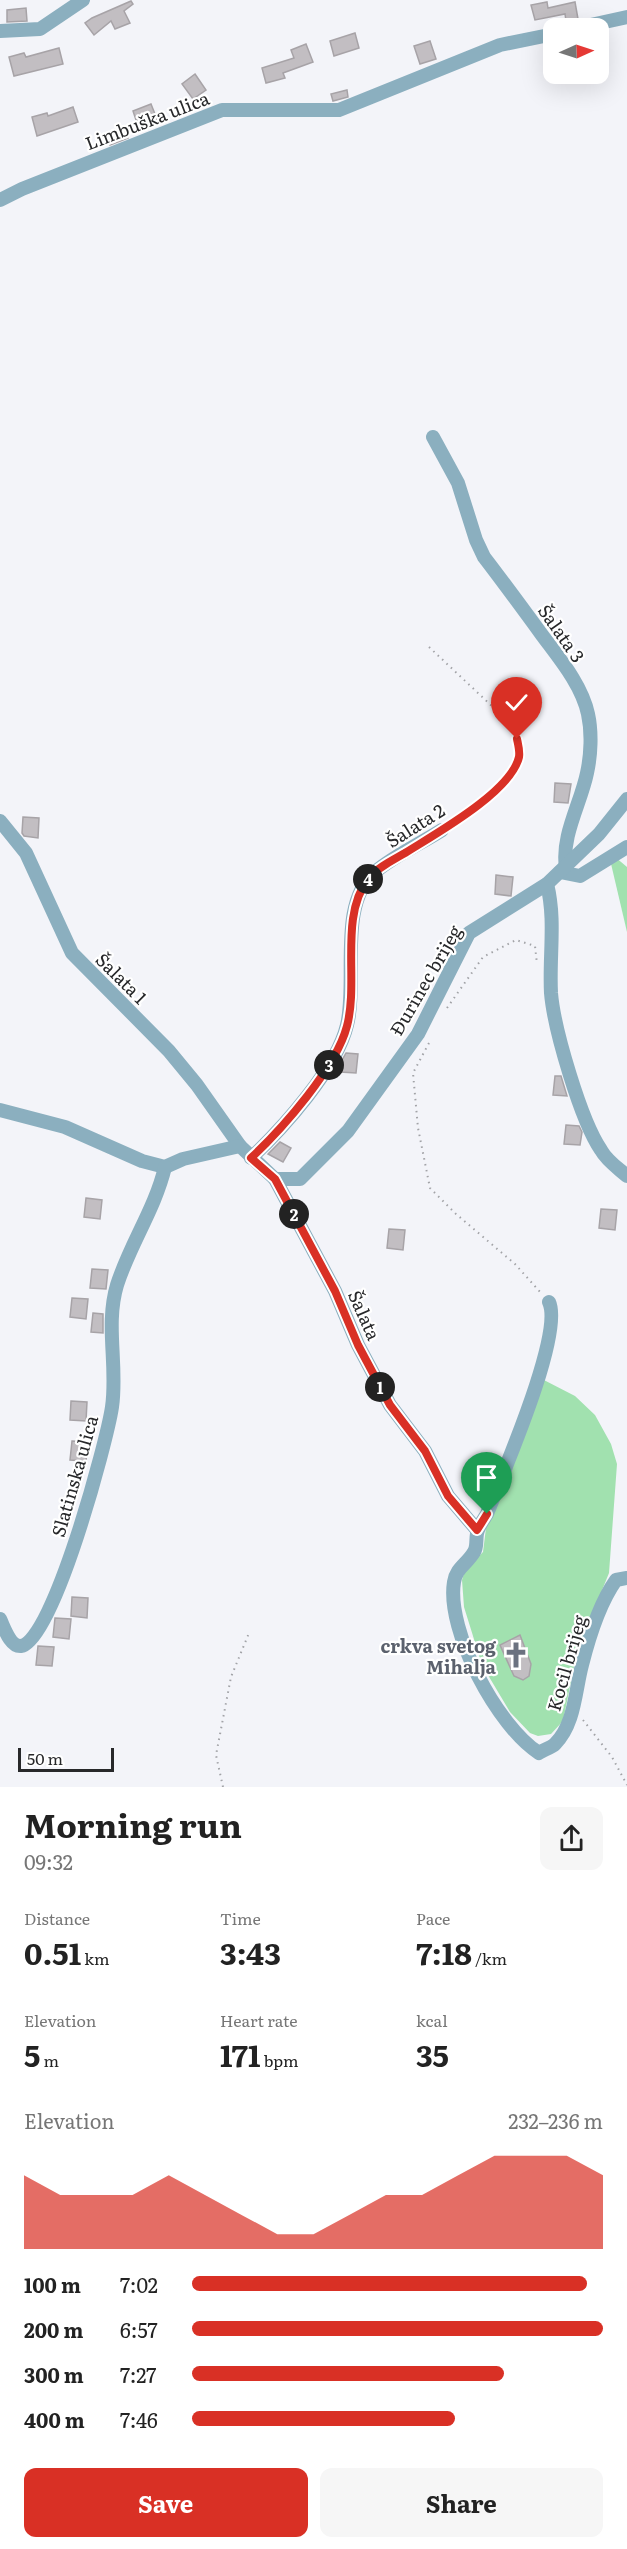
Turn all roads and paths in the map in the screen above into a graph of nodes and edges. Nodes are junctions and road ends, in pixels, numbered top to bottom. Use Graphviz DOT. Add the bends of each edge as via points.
graph roads {
  1 [pos="83,0"];
  2 [pos="627,17"];
  3 [pos="609,21"];
  4 [pos="0,31"];
  5 [pos="543,36"];
  6 [pos="0,200"];
  7 [pos="433,437"];
  8 [pos="429,647"];
  9 [pos="627,799"];
  10 [pos="0,821"];
  11 [pos="442,830"];
  12 [pos="627,847"];
  13 [pos="563,869"];
  14 [pos="547,884"];
  15 [pos="537,968"];
  16 [pos="446,1009"];
  17 [pos="430,1041"];
  18 [pos="0,1110"];
  19 [pos="240,1146"];
  20 [pos="251,1158"];
  21 [pos="165,1167"];
  22 [pos="627,1176"];
  23 [pos="275,1179"];
  24 [pos="549,1302"];
  25 [pos="477,1530"];
  26 [pos="627,1578"];
  27 [pos="0,1619"];
  28 [pos="249,1633"];
  29 [pos="571,1711"];
  30 [pos="627,1785"];
  31 [pos="223,1787"];
  1 -- 4 [label="street" via="40,28"];
  2 -- 3 [label="street"];
  5 -- 6 [label="street, Limbuška ulica" via="500,45 339,110 222,110"];
  7 -- 13 [label="street, Šalata 3" via="458,483 484,557 558,657 588,714 587,772"];
  8 -- 11 [label="path, Šalata 2" via="511,724 519,748 519,757 507,780"];
  9 -- 13 [label="street, Đurinec brijeg"];
  10 -- 19 [label="street, Šalata 1" via="26,853 72,953 169,1051"];
  11 -- 20 [label="street, Šalata 2" via="377,870 364,885 353,924 351,1005 344,1037 327,1070"];
  12 -- 13 [label="street" via="580,876"];
  13 -- 14 [label="street, Đurinec brijeg"];
  14 -- 22 [label="street" via="553,918 552,995 565,1052 596,1141 607,1159"];
  14 -- 23 [label="street, Đurinec brijeg" via="469,933 418,1034 348,1131 300,1179"];
  15 -- 16 [label="path" via="534,946 516,940 483,957"];
  17 -- 24 [label="path" via="413,1073 418,1128 430,1188 516,1264"];
  18 -- 21 [label="street" via="65,1127"];
  19 -- 20 [label="street, Šalata"];
  19 -- 21 [label="street"];
  20 -- 23 [label="street, Šalata"];
  21 -- 27 [label="street, Slatinska ulica" via="154,1204 118,1285 111,1323 112,1406 102,1458 74,1545 48,1612 26,1644 14,1644"];
  23 -- 25 [label="street, Šalata" via="390,1405 425,1451 448,1496"];
  24 -- 25 [label="street" via="552,1328 543,1365 487,1514"];
  25 -- 29 [label="street, Kocil brijeg" via="475,1551 458,1568 454,1582 453,1602 466,1655 504,1717 527,1746 538,1753 555,1744"];
  26 -- 29 [label="street, Kocil brijeg" via="616,1580 608,1591 590,1638"];
  28 -- 31 [label="path" via="231,1677 216,1755"];
  29 -- 30 [label="path" via="588,1724"];
}
